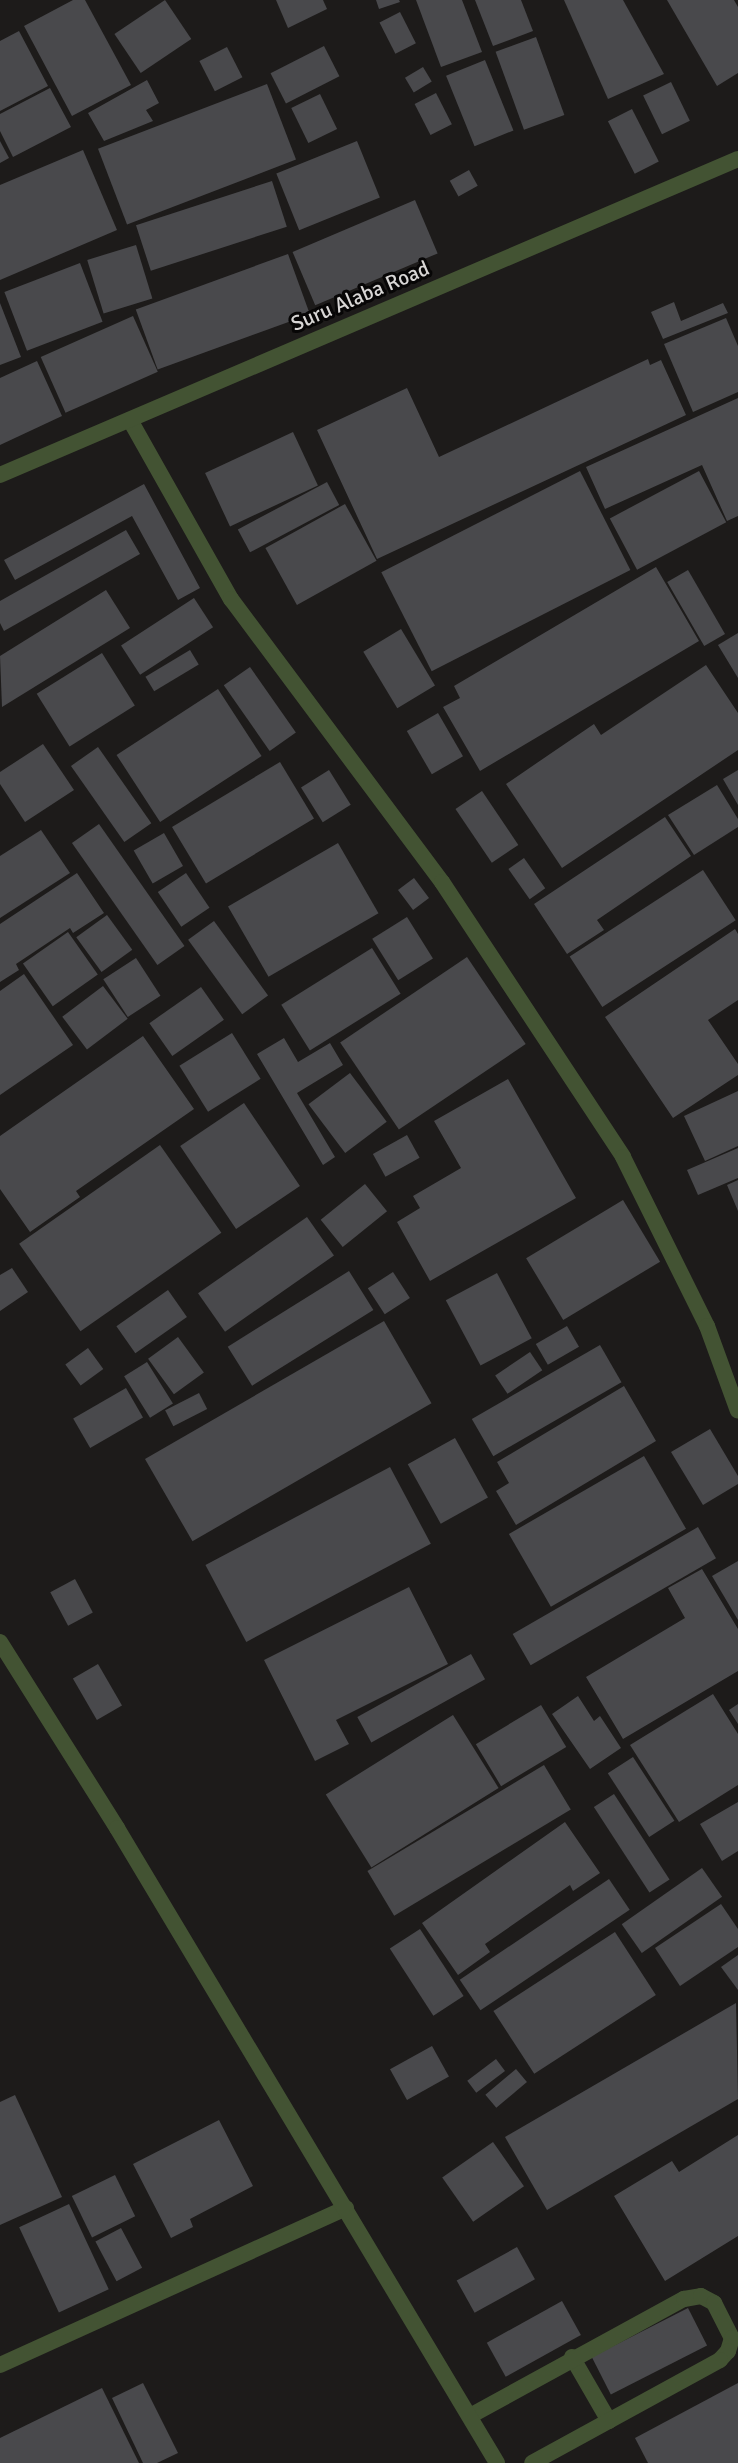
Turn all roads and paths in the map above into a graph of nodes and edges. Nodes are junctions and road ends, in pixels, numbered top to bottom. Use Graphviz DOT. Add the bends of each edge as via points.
graph roads {
  1 [pos="738,159"];
  2 [pos="129,420"];
  3 [pos="0,475"];
  4 [pos="738,1411"];
  5 [pos="0,1642"];
  6 [pos="346,2208"];
  7 [pos="572,2357"];
  8 [pos="0,2365"];
  9 [pos="470,2416"];
  10 [pos="609,2421"];
  11 [pos="497,2463"];
  12 [pos="532,2463"];
  1 -- 2 [label="street, Suru Alaba Road"];
  2 -- 3 [label="street, Suru Alaba Road"];
  2 -- 4 [label="street" via="231,599 442,882 623,1157 707,1326"];
  5 -- 6 [label="street"];
  6 -- 8 [label="street"];
  6 -- 9 [label="street"];
  7 -- 9 [label="street"];
  7 -- 10 [label="street"];
  7 -- 10 [label="street" via="684,2299 701,2296 714,2303 732,2338 724,2355"];
  9 -- 11 [label="street"];
  10 -- 12 [label="street"];
}
